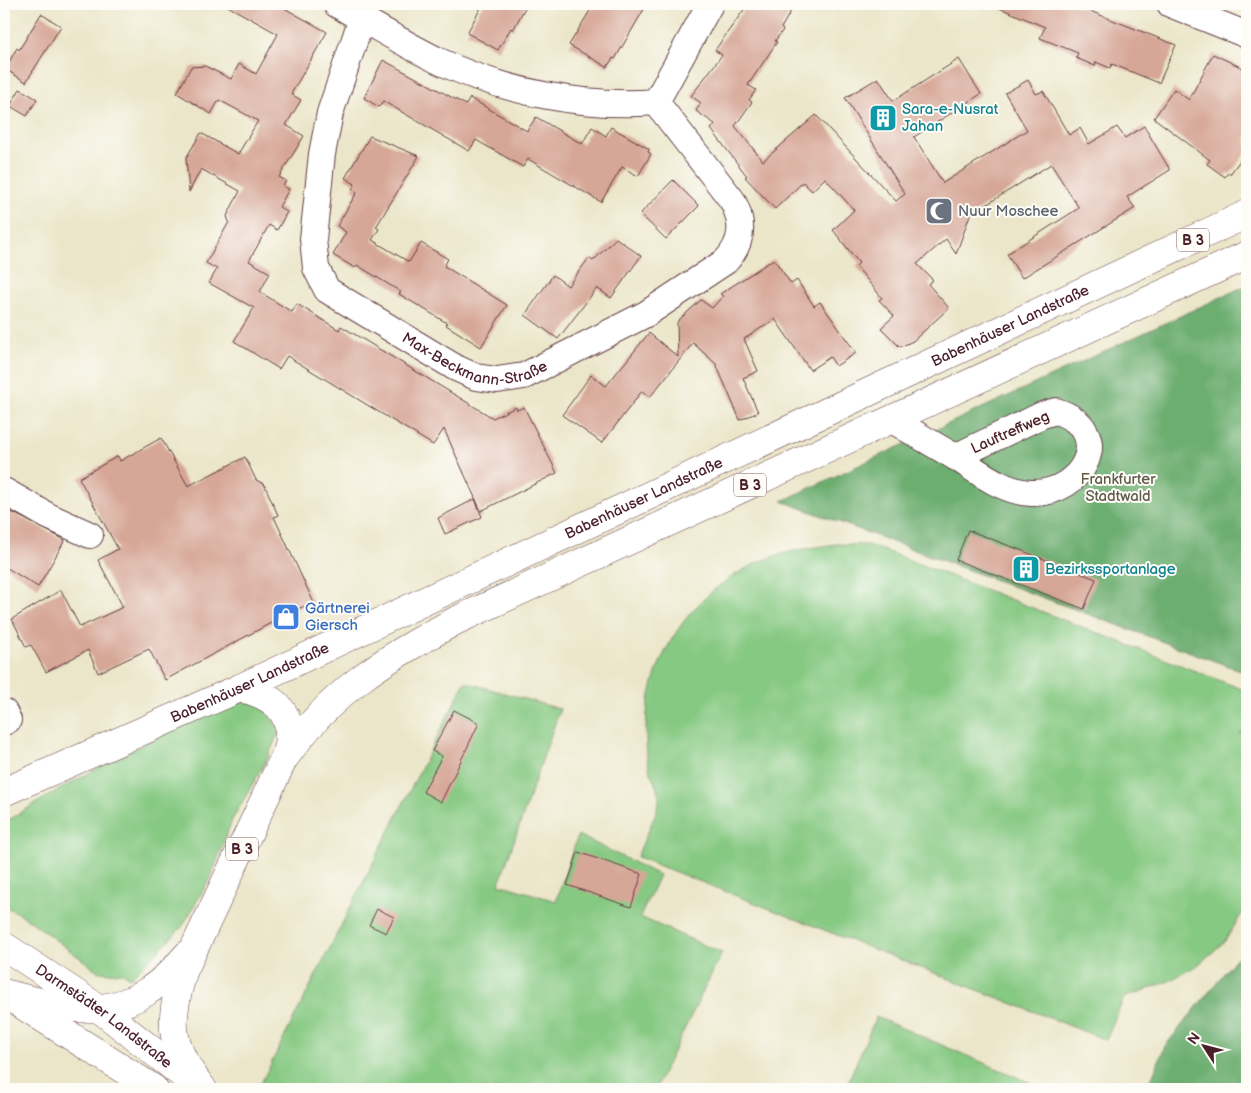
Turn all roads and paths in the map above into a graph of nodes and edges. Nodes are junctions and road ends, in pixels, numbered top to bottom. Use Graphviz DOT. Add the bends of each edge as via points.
graph roads {
  1 [pos="336,4"];
  2 [pos="710,4"];
  3 [pos="1187,7"];
  4 [pos="362,18"];
  5 [pos="1247,35"];
  6 [pos="656,102"];
  7 [pos="1247,214"];
  8 [pos="1247,255"];
  9 [pos="892,420"];
  10 [pos="955,457"];
  11 [pos="4,491"];
  12 [pos="90,535"];
  13 [pos="240,688"];
  14 [pos="4,712"];
  15 [pos="4,722"];
  16 [pos="283,760"];
  17 [pos="37,779"];
  18 [pos="4,792"];
  19 [pos="4,807"];
  20 [pos="201,939"];
  21 [pos="4,946"];
  22 [pos="4,993"];
  23 [pos="101,1010"];
  24 [pos="154,1089"];
  25 [pos="202,1089"];
  1 -- 4 [label="street"];
  2 -- 6 [label="street"];
  3 -- 5 [label="street"];
  4 -- 6 [label="street" via="440,61 519,89 595,102"];
  4 -- 6 [label="street, Max-Beckmann-Straße" via="330,113 322,154 313,239 319,277 327,290 476,377 497,380 524,376 646,314 733,254 741,235 738,211"];
  7 -- 13 [label="main road, Babenhäuser Landstraße / B 3"];
  8 -- 9 [label="main road, B 3"];
  9 -- 10 [label="street, Lauftreffweg"];
  9 -- 16 [label="main road, B 3" via="454,622 400,651 342,692 301,735"];
  10 -- 10 [label="street, Lauftreffweg" via="1009,488 1030,493 1054,490 1079,474 1088,460 1088,440 1083,428 1068,415 1056,411"];
  11 -- 12 [label="street"];
  13 -- 16 [label="main road, B 3" via="260,692 274,703 290,725 290,740"];
  13 -- 17 [label="main road, Babenhäuser Landstraße / B 3"];
  14 -- 15 [label="street" via="8,720"];
  16 -- 20 [label="main road, B 3"];
  17 -- 18 [label="main road, B 3"];
  17 -- 19 [label="main road, B 3"];
  20 -- 23 [label="main road, B 3" via="171,974 150,990 125,1003"];
  20 -- 25 [label="main road" via="183,972 173,1026 176,1045 187,1069"];
  21 -- 23 [label="main road, Darmstädter Landstraße"];
  22 -- 23 [label="main road, B 3" via="48,1004"];
  22 -- 24 [label="main road, Darmstädter Landstraße"];
  23 -- 25 [label="main road, Darmstädter Landstraße"];
}
